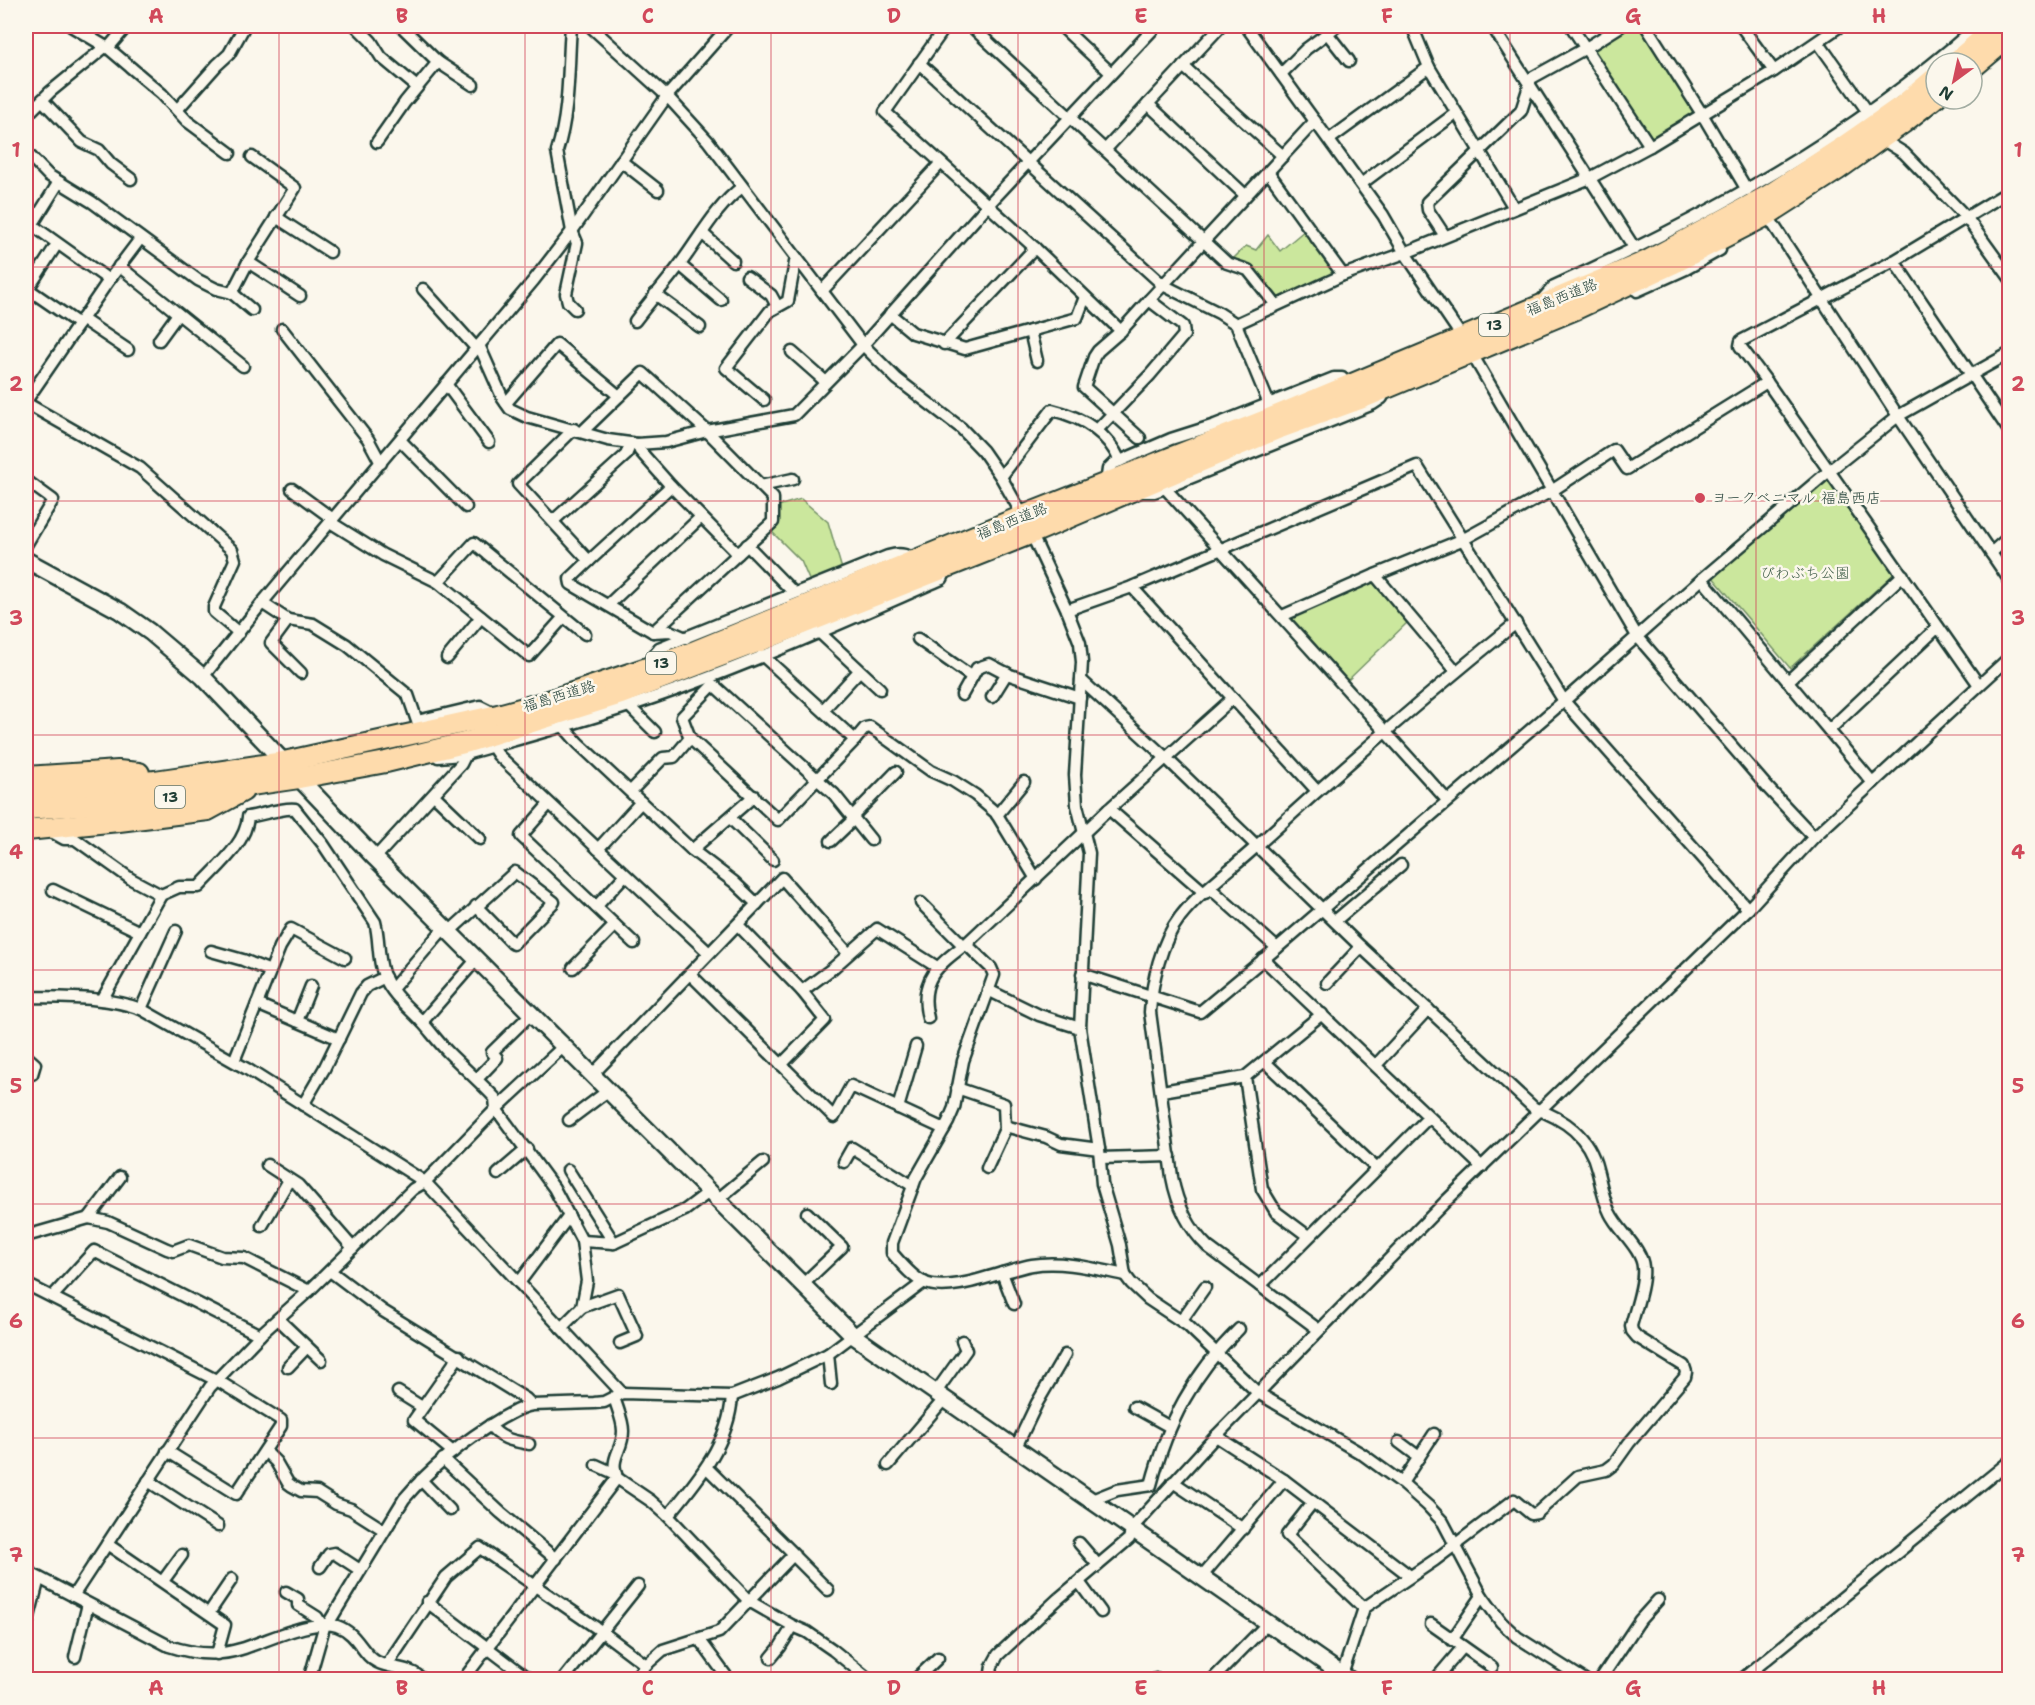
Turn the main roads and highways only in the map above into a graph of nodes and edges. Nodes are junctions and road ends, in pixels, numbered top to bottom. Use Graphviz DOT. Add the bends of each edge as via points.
graph roads {
  1 [pos="1997,26"];
  2 [pos="2010,36"];
  3 [pos="1978,51"];
  4 [pos="1984,54"];
  5 [pos="1924,87"];
  6 [pos="1924,106"];
  7 [pos="1467,345"];
  8 [pos="1026,525"];
  9 [pos="250,786"];
  10 [pos="31,796"];
  11 [pos="35,829"];
  1 -- 3 [label="highway"];
  2 -- 4 [label="highway"];
  5 -- 7 [label="highway, 福島西道路 / 13" via="1844,146 1758,201 1647,261 1536,308"];
  6 -- 7 [label="highway, 福島西道路 / 13" via="1767,215 1580,307"];
  7 -- 8 [label="highway, 福島西道路 / 13" via="1348,386 1106,483"];
  7 -- 8 [label="highway, 福島西道路 / 13" via="1385,388 1132,489"];
  8 -- 9 [label="highway, 福島西道路 / 13" via="947,567 621,694 428,752"];
  8 -- 10 [label="highway, 福島西道路 / 13" via="917,560 683,656 546,702 284,762 155,781 136,772 118,771"];
  9 -- 10 [label="highway, 福島西道路 / 13" via="141,801"];
  9 -- 11 [label="highway" via="208,810"];
}
